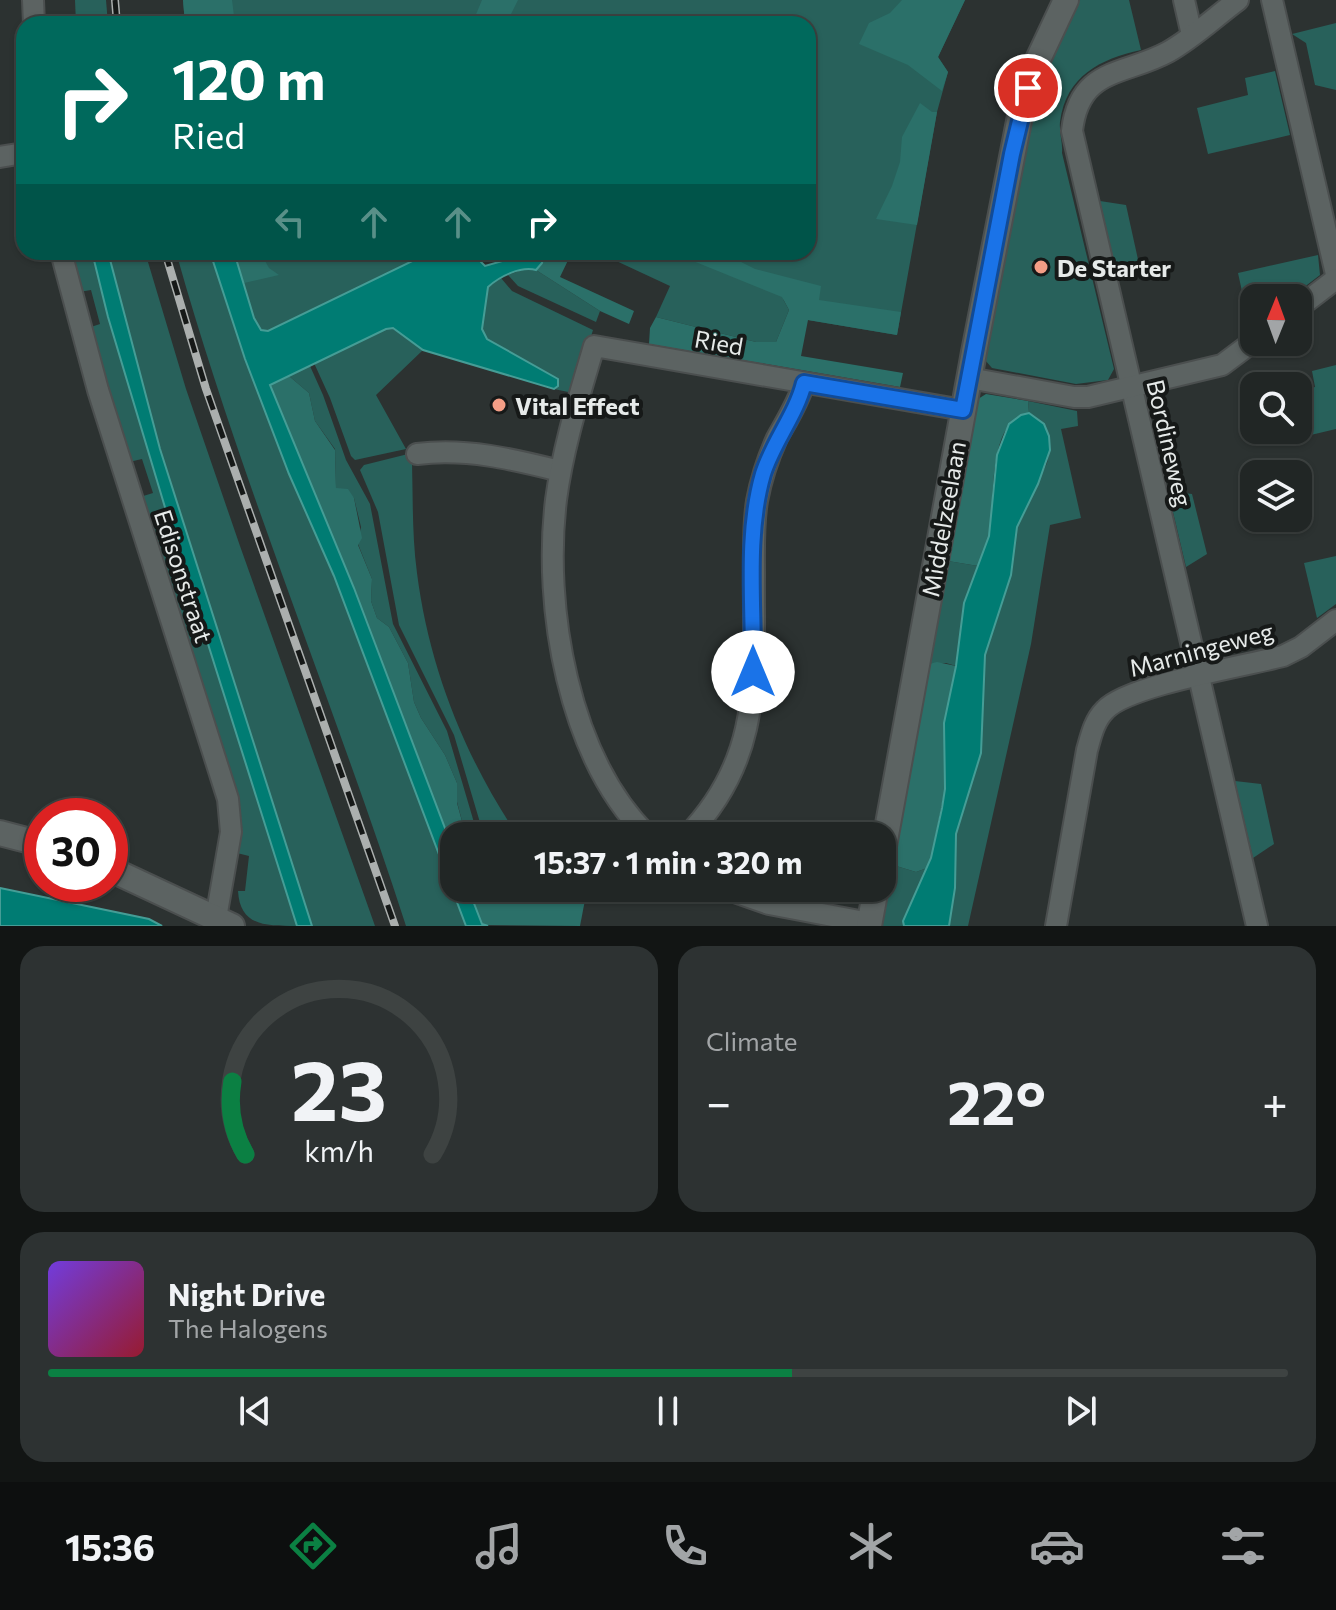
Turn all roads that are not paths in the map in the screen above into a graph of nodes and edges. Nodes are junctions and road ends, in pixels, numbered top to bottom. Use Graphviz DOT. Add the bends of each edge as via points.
graph roads {
  1 [pos="1066,0"];
  2 [pos="1184,0"];
  3 [pos="1238,0"];
  4 [pos="1272,0"];
  5 [pos="1192,35"];
  6 [pos="63,260"];
  7 [pos="1336,276"];
  8 [pos="1312,296"];
  9 [pos="1240,352"];
  10 [pos="969,378"];
  11 [pos="804,383"];
  12 [pos="1131,388"];
  13 [pos="963,410"];
  14 [pos="417,454"];
  15 [pos="560,471"];
  16 [pos="1336,620"];
  17 [pos="1198,677"];
  18 [pos="635,822"];
  19 [pos="698,822"];
  20 [pos="888,822"];
  21 [pos="0,833"];
  22 [pos="24,839"];
  23 [pos="128,877"];
  24 [pos="763,902"];
  25 [pos="873,902"];
  26 [pos="224,922"];
  27 [pos="869,924"];
  28 [pos="1056,926"];
  29 [pos="1257,926"];
  1 -- 10 [label="street, Middelzeelaan" via="1021,111"];
  2 -- 5 [label="street"];
  3 -- 5 [label="street, Bordineweg"];
  4 -- 7 [label="street"];
  5 -- 12 [label="street, Bordineweg" via="1170,51 1095,82 1084,93 1074,120 1074,144"];
  6 -- 26 [label="street, Edisonstraat" via="98,390 228,799 231,832"];
  7 -- 8 [label="street"];
  9 -- 12 [label="street" via="1222,365"];
  10 -- 12 [label="street" via="1074,397"];
  10 -- 13 [label="street, Middelzeelaan"];
  11 -- 13 [label="street, Ried"];
  11 -- 15 [label="street, Ried" via="594,346"];
  11 -- 19 [label="street" via="767,462 757,503 753,693 747,731 737,763"];
  12 -- 17 [label="street, Bordineweg"];
  13 -- 20 [label="street, Middelzeelaan"];
  14 -- 15 [label="street" via="482,453"];
  15 -- 18 [label="street, Ried" via="553,559 556,620 568,681 589,745"];
  16 -- 17 [label="street, Marningeweg" via="1283,656"];
  17 -- 28 [label="street, Marningeweg" via="1132,693 1099,718 1087,750"];
  17 -- 29 [label="street, Bordineweg"];
  21 -- 22 [label="street"];
  23 -- 26 [label="street"];
  24 -- 27 [label="street"];
  25 -- 27 [label="street"];
}
